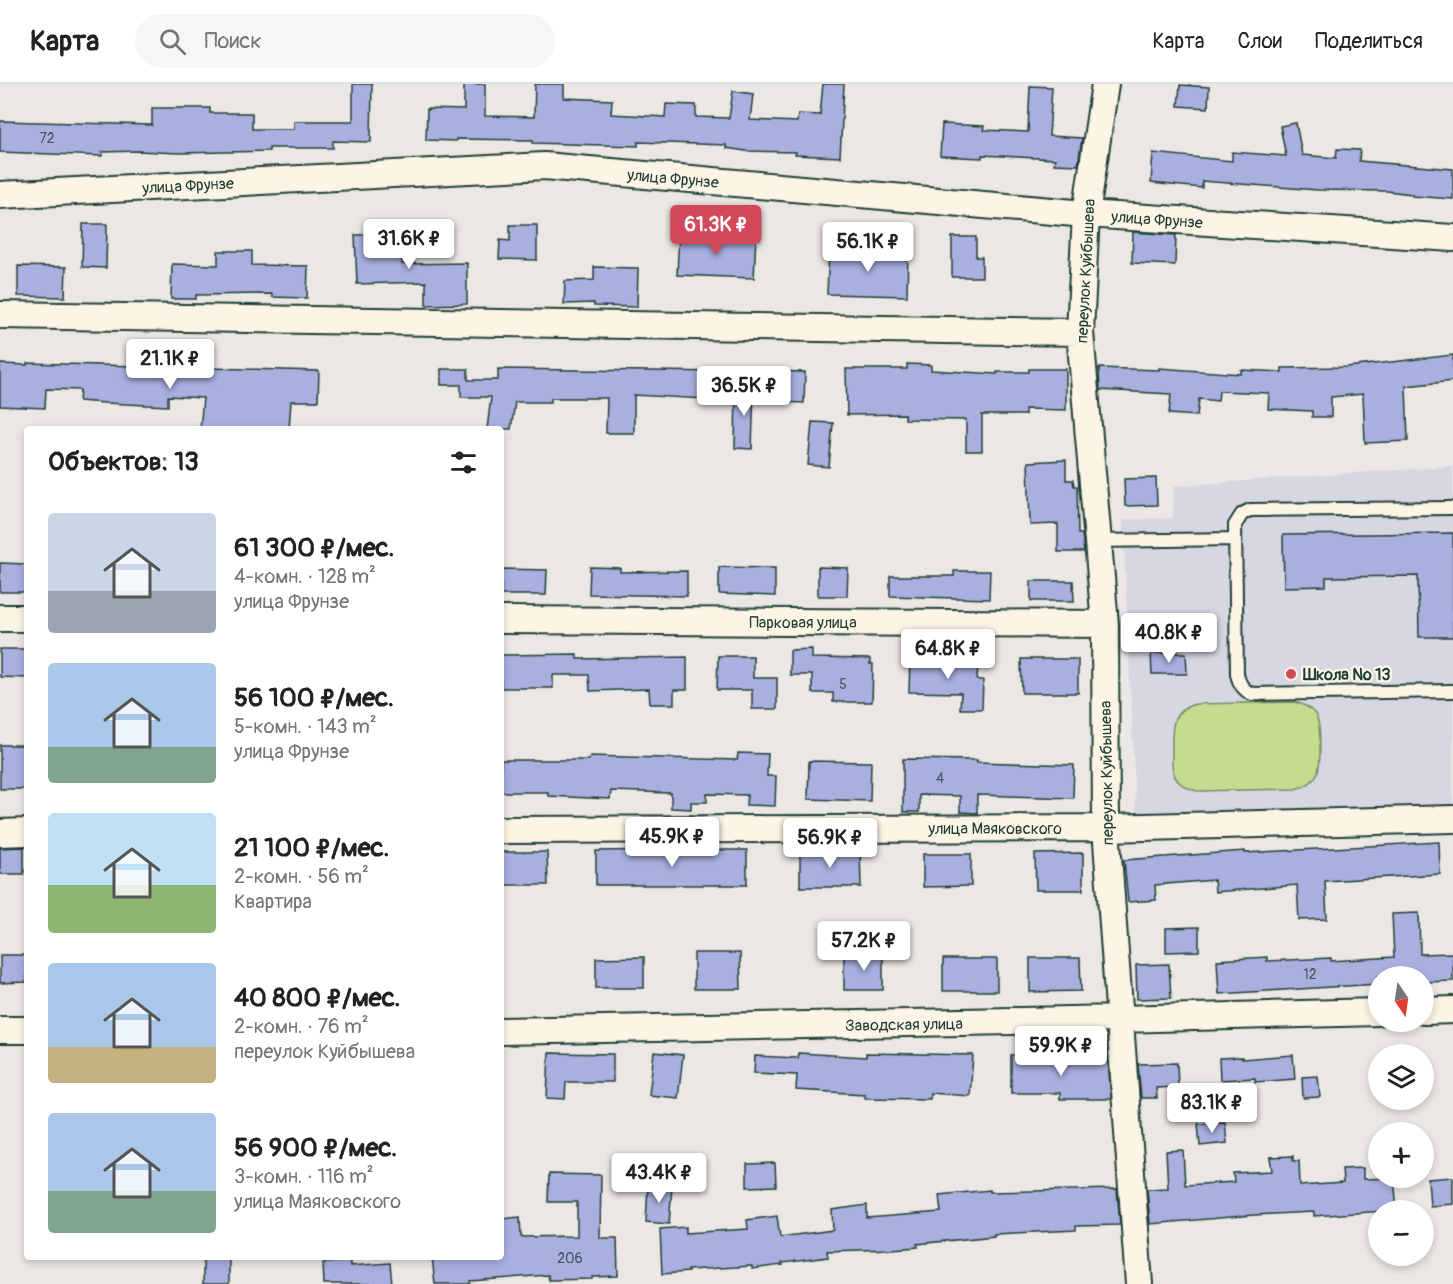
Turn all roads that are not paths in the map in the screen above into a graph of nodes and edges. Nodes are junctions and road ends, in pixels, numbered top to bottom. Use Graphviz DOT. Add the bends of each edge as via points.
graph roads {
  1 [pos="1105,84"];
  2 [pos="0,195"];
  3 [pos="1086,214"];
  4 [pos="1453,238"];
  5 [pos="0,315"];
  6 [pos="1080,332"];
  7 [pos="1453,508"];
  8 [pos="1235,539"];
  9 [pos="1098,541"];
  10 [pos="0,618"];
  11 [pos="24,618"];
  12 [pos="504,620"];
  13 [pos="1105,624"];
  14 [pos="1453,691"];
  15 [pos="1453,819"];
  16 [pos="1106,828"];
  17 [pos="504,830"];
  18 [pos="0,832"];
  19 [pos="24,832"];
  20 [pos="1453,1010"];
  21 [pos="1434,1011"];
  22 [pos="1368,1012"];
  23 [pos="1119,1019"];
  24 [pos="0,1030"];
  25 [pos="24,1030"];
  26 [pos="504,1031"];
  27 [pos="1139,1284"];
  1 -- 3 [label="street, переулок Куйбышева"];
  2 -- 3 [label="street, улица Фрунзе" via="544,166"];
  3 -- 4 [label="street, улица Фрунзе"];
  3 -- 6 [label="street, переулок Куйбышева"];
  5 -- 6 [label="street"];
  6 -- 9 [label="street, переулок Куйбышева"];
  7 -- 8 [label="lane" via="1250,510 1237,520"];
  8 -- 9 [label="lane"];
  8 -- 14 [label="lane" via="1237,674 1246,691"];
  9 -- 13 [label="street, переулок Куйбышева"];
  10 -- 11 [label="street"];
  12 -- 13 [label="street, Парковая улица"];
  13 -- 16 [label="street, переулок Куйбышева"];
  15 -- 16 [label="street, улица Маяковского"];
  16 -- 17 [label="street, улица Маяковского"];
  16 -- 23 [label="street, переулок Куйбышева"];
  18 -- 19 [label="street"];
  20 -- 21 [label="street"];
  22 -- 23 [label="street, Заводская улица"];
  23 -- 26 [label="street, Заводская улица"];
  23 -- 27 [label="street, переулок Куйбышева"];
  24 -- 25 [label="street"];
}
